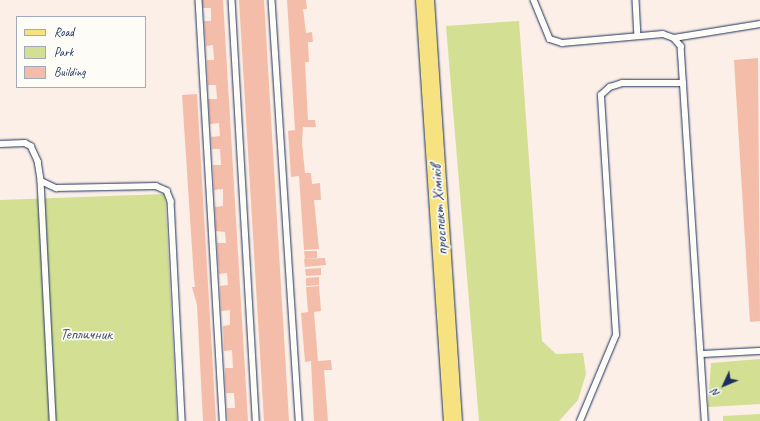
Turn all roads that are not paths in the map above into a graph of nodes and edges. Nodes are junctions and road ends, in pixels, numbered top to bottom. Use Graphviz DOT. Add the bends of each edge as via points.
graph roads {
  1 [pos="199,0"];
  2 [pos="232,0"];
  3 [pos="272,0"];
  4 [pos="425,0"];
  5 [pos="534,0"];
  6 [pos="636,0"];
  7 [pos="760,24"];
  8 [pos="638,36"];
  9 [pos="674,38"];
  10 [pos="683,83"];
  11 [pos="0,144"];
  12 [pos="41,181"];
  13 [pos="760,351"];
  14 [pos="701,354"];
  15 [pos="53,421"];
  16 [pos="182,421"];
  17 [pos="223,421"];
  18 [pos="256,421"];
  19 [pos="299,421"];
  20 [pos="453,421"];
  21 [pos="580,421"];
  22 [pos="705,421"];
  1 -- 17 [label="lane"];
  2 -- 18 [label="lane"];
  3 -- 19 [label="lane"];
  4 -- 20 [label="main road, проспект Хіміків"];
  5 -- 8 [label="lane" via="550,40 562,43"];
  6 -- 8 [label="lane"];
  7 -- 9 [label="lane"];
  8 -- 9 [label="lane" via="663,34"];
  9 -- 10 [label="lane" via="681,46"];
  10 -- 14 [label="lane"];
  10 -- 21 [label="lane" via="622,83 610,87 601,95 616,335"];
  11 -- 12 [label="lane" via="25,143 31,146 38,161"];
  12 -- 15 [label="lane"];
  12 -- 16 [label="lane" via="56,188 156,186 167,190 170,201"];
  13 -- 14 [label="lane"];
  14 -- 22 [label="lane"];
}
